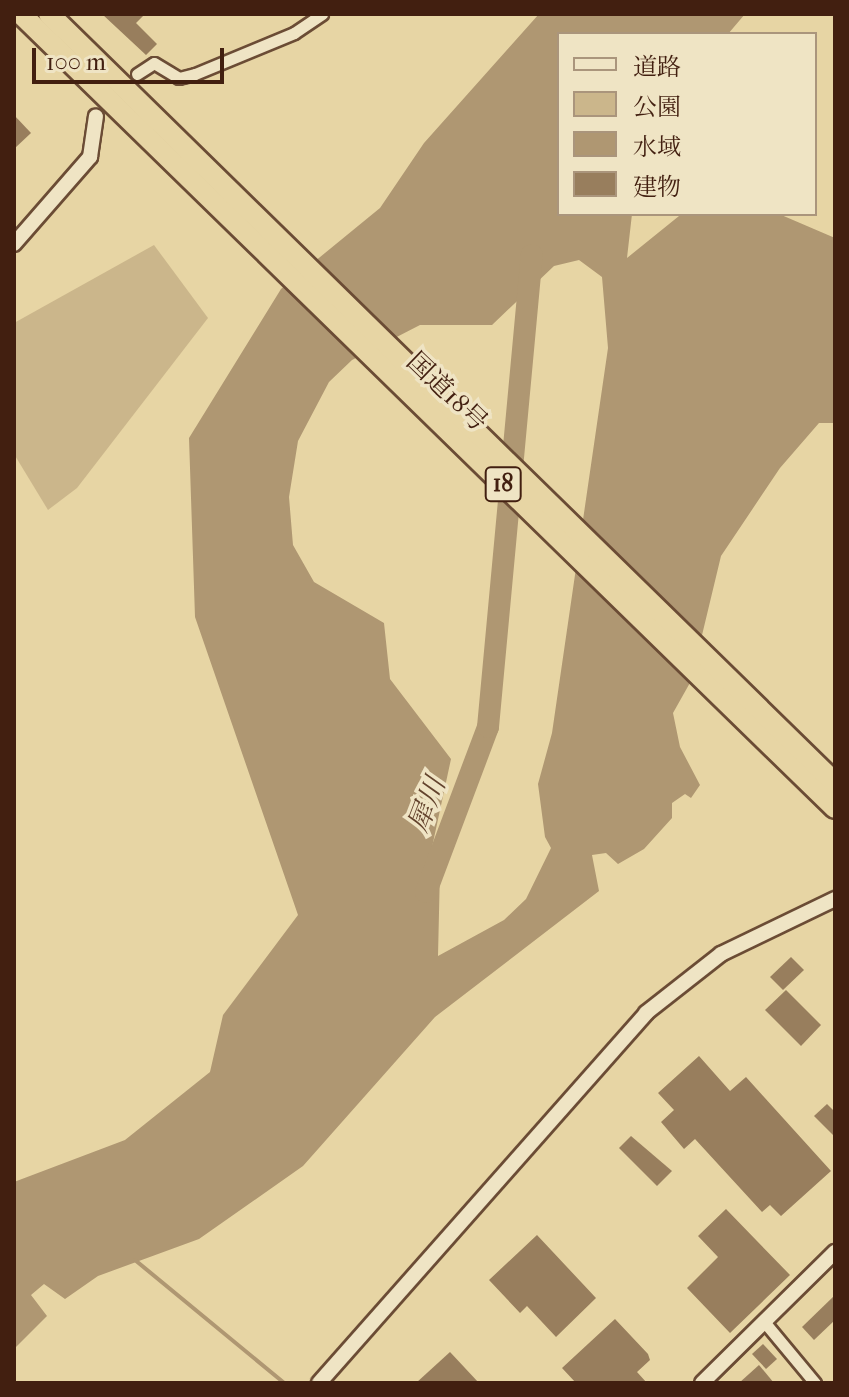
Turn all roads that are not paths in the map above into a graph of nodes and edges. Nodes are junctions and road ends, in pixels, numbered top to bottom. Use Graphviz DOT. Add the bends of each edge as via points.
graph roads {
  1 [pos="21,14"];
  2 [pos="49,14"];
  3 [pos="322,14"];
  4 [pos="137,74"];
  5 [pos="96,116"];
  6 [pos="178,154"];
  7 [pos="14,244"];
  8 [pos="835,783"];
  9 [pos="835,808"];
  10 [pos="835,899"];
  11 [pos="835,1252"];
  12 [pos="766,1324"];
  13 [pos="319,1383"];
  14 [pos="702,1383"];
  15 [pos="815,1383"];
  1 -- 6 [label="highway, 国道18号 / 18"];
  2 -- 6 [label="highway, 国道18号 / 18"];
  3 -- 4 [label="street" via="294,33 195,74 179,78 154,63"];
  5 -- 7 [label="street" via="90,157"];
  6 -- 8 [label="highway, 国道18号 / 18"];
  6 -- 9 [label="highway, 国道18号 / 18"];
  10 -- 13 [label="street" via="721,954 646,1013"];
  11 -- 12 [label="street"];
  12 -- 14 [label="street"];
  12 -- 15 [label="street"];
}
